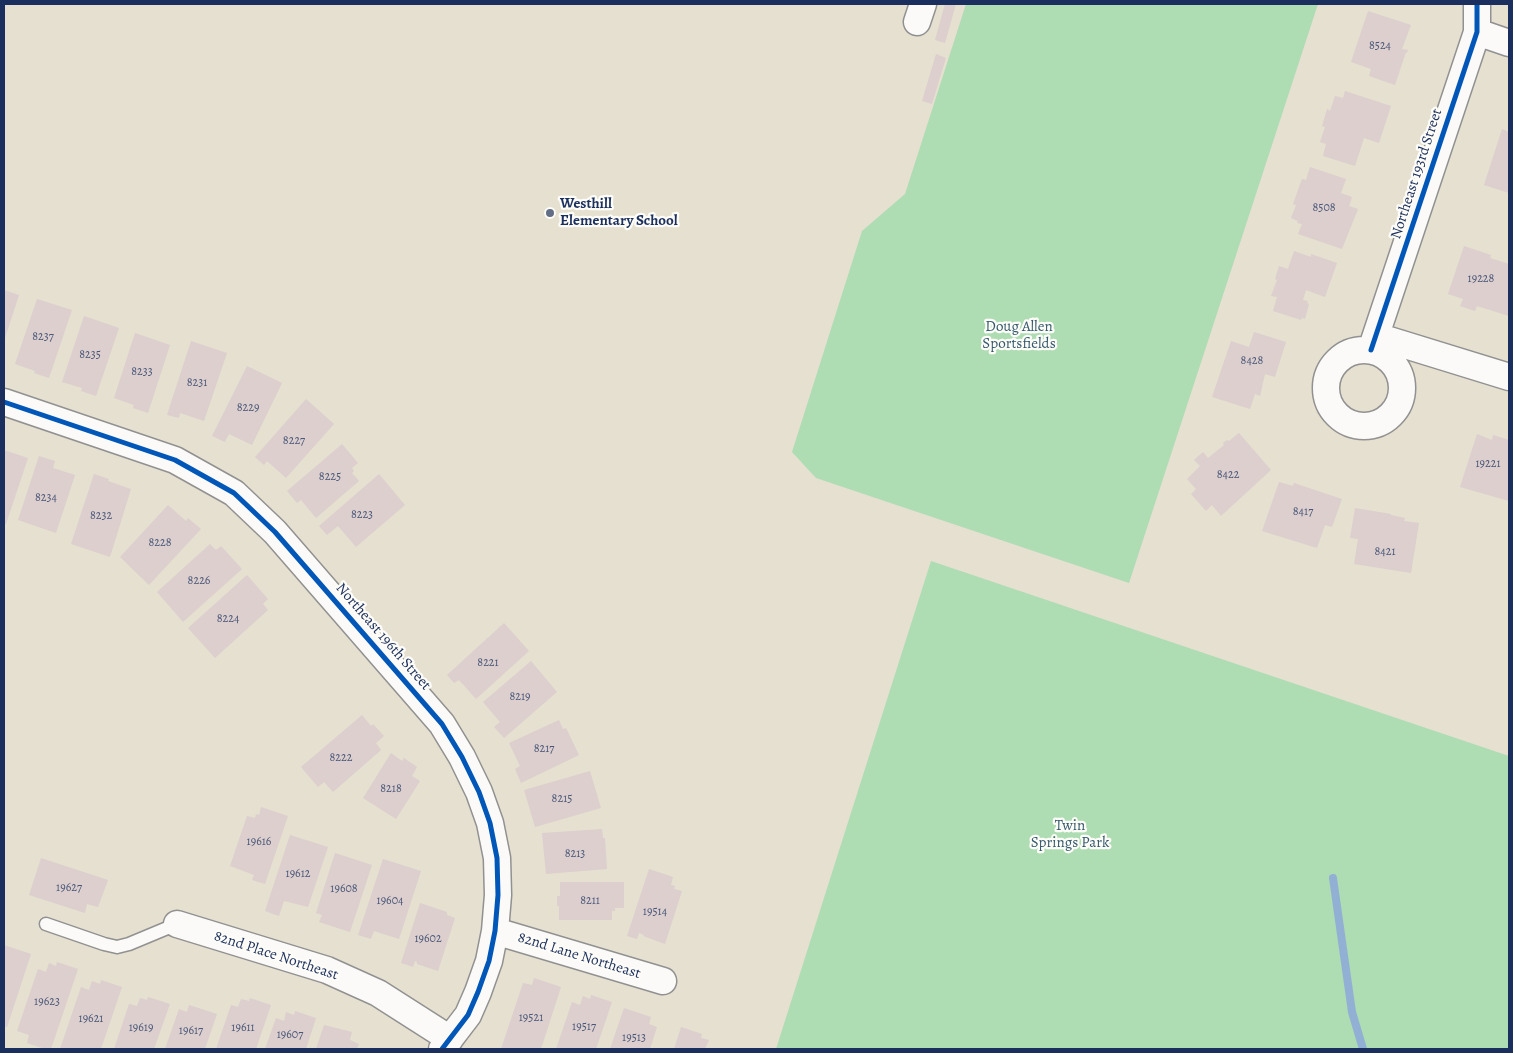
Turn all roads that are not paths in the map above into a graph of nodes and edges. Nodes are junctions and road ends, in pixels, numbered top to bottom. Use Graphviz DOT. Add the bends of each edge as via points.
graph roads {
  1 [pos="1477,4"];
  2 [pos="1477,32"];
  3 [pos="1509,43"];
  4 [pos="1509,377"];
  5 [pos="4,402"];
  6 [pos="46,924"];
  7 [pos="178,924"];
  8 [pos="495,931"];
  9 [pos="663,981"];
  10 [pos="446,1044"];
  1 -- 2 [label="street, Northeast 193rd Street"];
  2 -- 3 [label="street"];
  2 -- 4 [label="street, Northeast 193rd Street" via="1374,343"];
  5 -- 8 [label="street, Northeast 196th Street" via="175,460 234,493 275,532 442,724 462,757 490,823 497,858"];
  6 -- 7 [label="lane" via="117,947"];
  7 -- 10 [label="street, 82nd Place Northeast" via="327,970 378,994"];
  8 -- 9 [label="street, 82nd Lane Northeast"];
  8 -- 10 [label="street, Northeast 196th Street" via="489,961 468,1016"];
}
